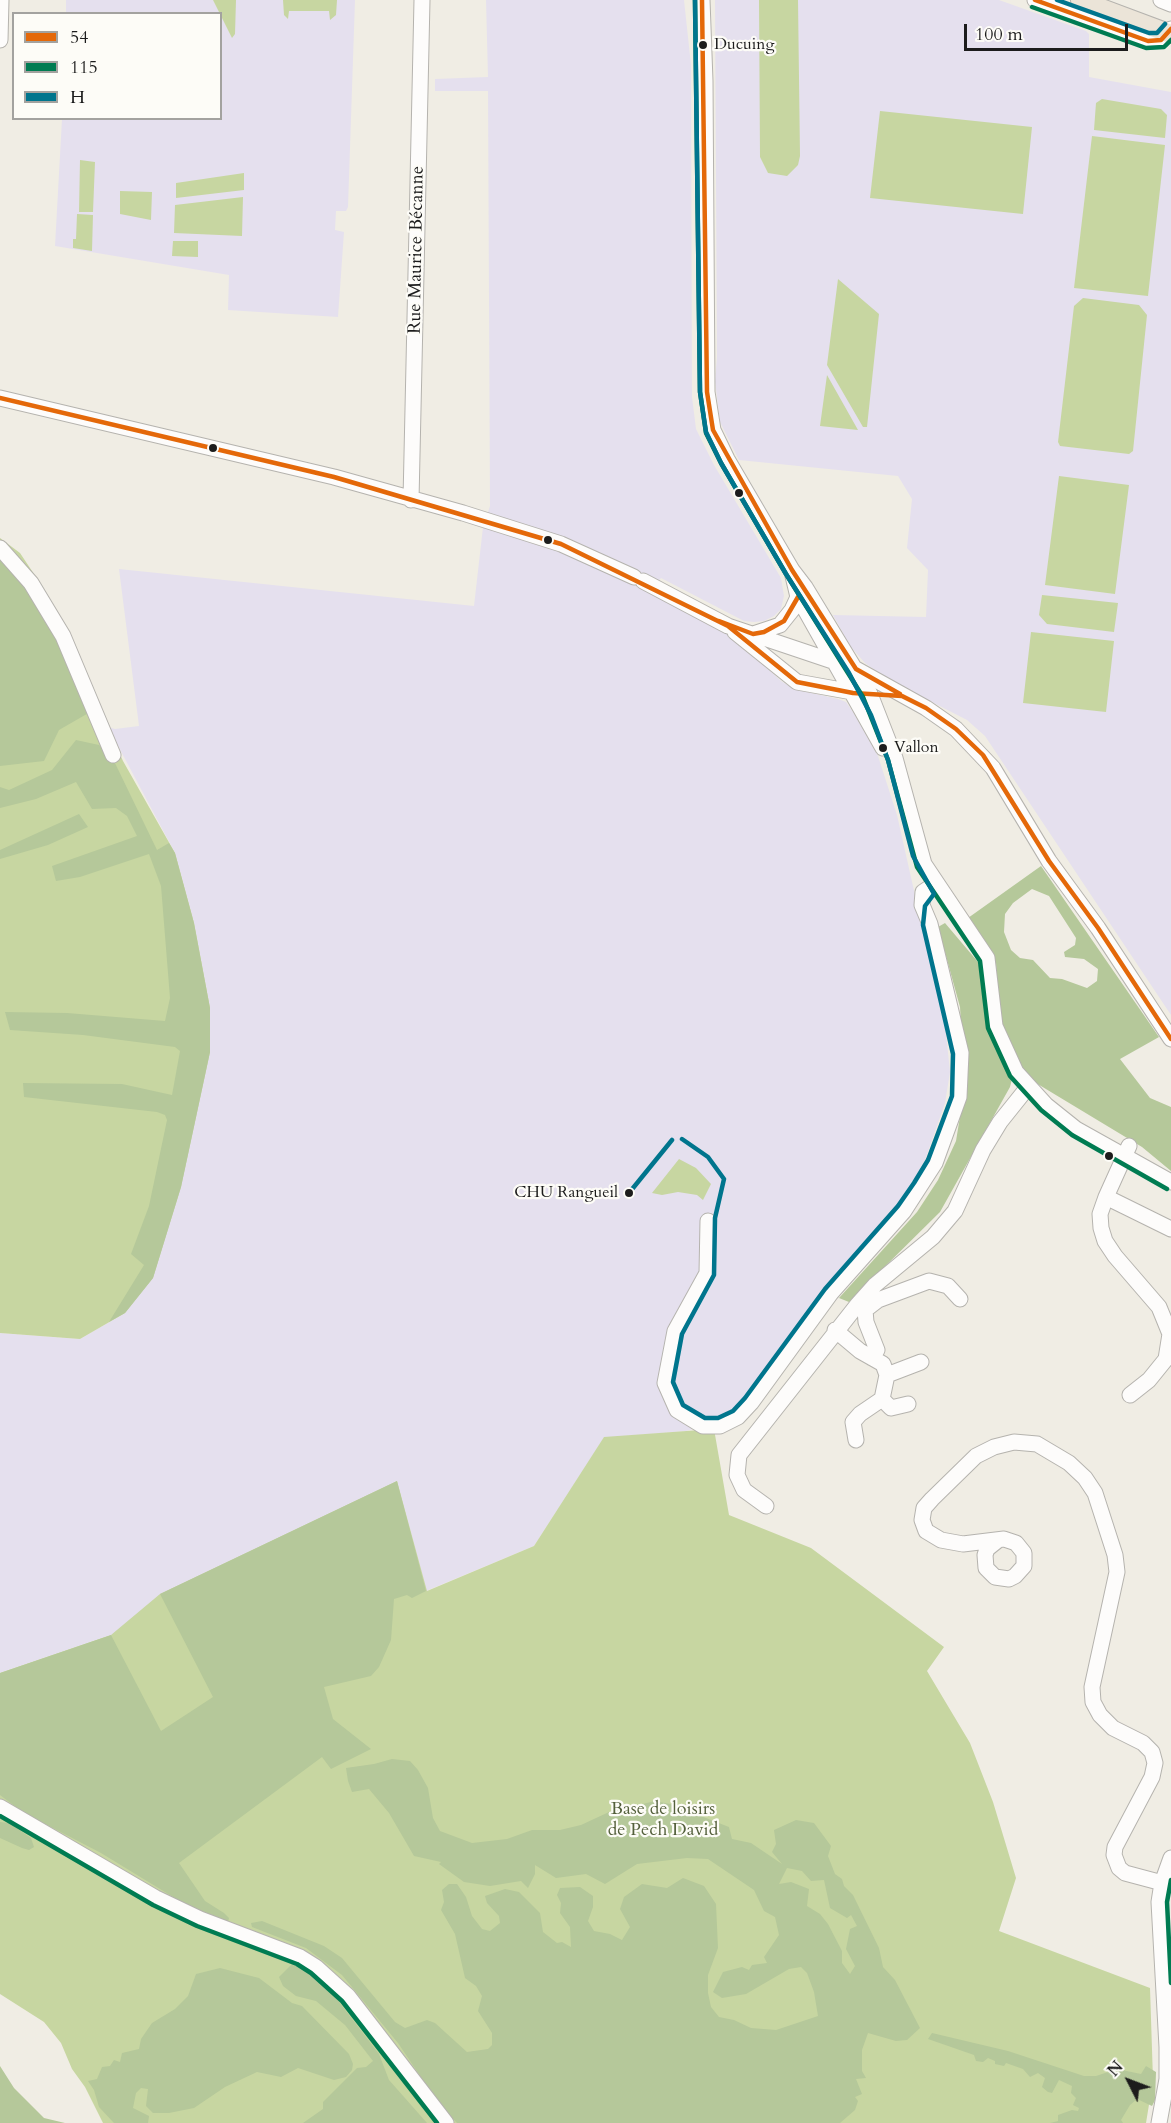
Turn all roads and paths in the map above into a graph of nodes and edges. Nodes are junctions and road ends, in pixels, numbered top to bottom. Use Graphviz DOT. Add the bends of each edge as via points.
graph roads {
  1 [pos="1,0"];
  2 [pos="422,0"];
  3 [pos="702,0"];
  4 [pos="1035,0"];
  5 [pos="1080,0"];
  6 [pos="1109,0"];
  7 [pos="1161,0"];
  8 [pos="1171,4"];
  9 [pos="1171,29"];
  10 [pos="0,40"];
  11 [pos="0,398"];
  12 [pos="411,500"];
  13 [pos="0,548"];
  14 [pos="792,570"];
  15 [pos="798,597"];
  16 [pos="728,626"];
  17 [pos="753,634"];
  18 [pos="836,662"];
  19 [pos="856,669"];
  20 [pos="853,693"];
  21 [pos="870,694"];
  22 [pos="902,696"];
  23 [pos="113,756"];
  24 [pos="936,893"];
  25 [pos="1171,1039"];
  26 [pos="1028,1087"];
  27 [pos="1127,1150"];
  28 [pos="1171,1176"];
  29 [pos="1171,1182"];
  30 [pos="1106,1197"];
  31 [pos="708,1221"];
  32 [pos="1171,1229"];
  33 [pos="960,1299"];
  34 [pos="835,1330"];
  35 [pos="872,1358"];
  36 [pos="921,1362"];
  37 [pos="887,1375"];
  38 [pos="1130,1395"];
  39 [pos="882,1399"];
  40 [pos="908,1404"];
  41 [pos="856,1440"];
  42 [pos="766,1506"];
  43 [pos="997,1540"];
  44 [pos="963,1544"];
  45 [pos="984,1561"];
  46 [pos="0,1807"];
  47 [pos="1171,1858"];
  48 [pos="1168,1884"];
  49 [pos="1171,1973"];
  50 [pos="1171,2117"];
  51 [pos="446,2123"];
  52 [pos="1159,2123"];
  53 [pos="1170,2123"];
  1 -- 10 [label="street"];
  2 -- 12 [label="street, Rue Maurice Bécanne"];
  3 -- 14 [label="street" via="709,411 727,459"];
  4 -- 9 [label="street" via="1148,41 1161,40"];
  5 -- 9 [label="main road"];
  6 -- 9 [label="main road"];
  7 -- 8 [label="street"];
  11 -- 12 [label="street" via="334,477"];
  12 -- 16 [label="street" via="561,544"];
  13 -- 23 [label="street" via="31,583 63,636"];
  14 -- 15 [label="street"];
  14 -- 19 [label="street"];
  15 -- 17 [label="street" via="780,625"];
  15 -- 18 [label="street"];
  16 -- 17 [label="street"];
  16 -- 20 [label="street" via="797,681"];
  17 -- 18 [label="street"];
  18 -- 19 [label="street"];
  18 -- 20 [label="street"];
  19 -- 21 [label="street"];
  19 -- 22 [label="street"];
  20 -- 21 [label="street"];
  20 -- 24 [label="street" via="887,759 917,870"];
  21 -- 22 [label="street"];
  21 -- 24 [label="street" via="895,758 920,853"];
  22 -- 25 [label="street" via="956,729 983,755 1049,861 1111,946"];
  24 -- 26 [label="street" via="981,946 989,972 995,1026 1006,1055"];
  24 -- 31 [label="street" via="922,892 921,905 930,924 961,1053 959,1097 935,1163 904,1211 831,1293 751,1402 738,1417 720,1426 703,1425 677,1410 664,1383 675,1331 707,1273"];
  26 -- 27 [label="street" via="1076,1129"];
  26 -- 34 [label="street" via="983,1150 955,1211 933,1237 875,1285"];
  27 -- 28 [label="street"];
  27 -- 29 [label="street"];
  27 -- 30 [label="street"];
  30 -- 32 [label="street"];
  30 -- 38 [label="street" via="1101,1214 1105,1241 1159,1307 1170,1334 1166,1359"];
  33 -- 35 [label="street" via="948,1286 929,1281 878,1300 866,1310 866,1322 878,1350"];
  34 -- 35 [label="street"];
  34 -- 42 [label="street" via="739,1455 737,1475 744,1490"];
  35 -- 37 [label="street" via="883,1364"];
  36 -- 37 [label="street"];
  37 -- 39 [label="street"];
  39 -- 40 [label="street" via="891,1408"];
  39 -- 41 [label="street" via="853,1422"];
  43 -- 44 [label="street"];
  43 -- 45 [label="street" via="987,1549"];
  43 -- 45 [label="street" via="1010,1540 1021,1547 1024,1559 1020,1572 1009,1579 995,1577"];
  44 -- 45 [label="street"];
  44 -- 48 [label="street" via="931,1536 922,1520 924,1508 976,1456 994,1446 1014,1442 1037,1444 1069,1463 1095,1493 1117,1572 1092,1687 1093,1702 1113,1728 1143,1743 1152,1752 1155,1763 1114,1855 1125,1873"];
  46 -- 51 [label="street" via="156,1898 316,1967 348,1996"];
  47 -- 48 [label="street"];
  48 -- 49 [label="street"];
  48 -- 52 [label="street" via="1159,1921 1167,2047 1167,2079"];
  50 -- 53 [label="street"];
}
